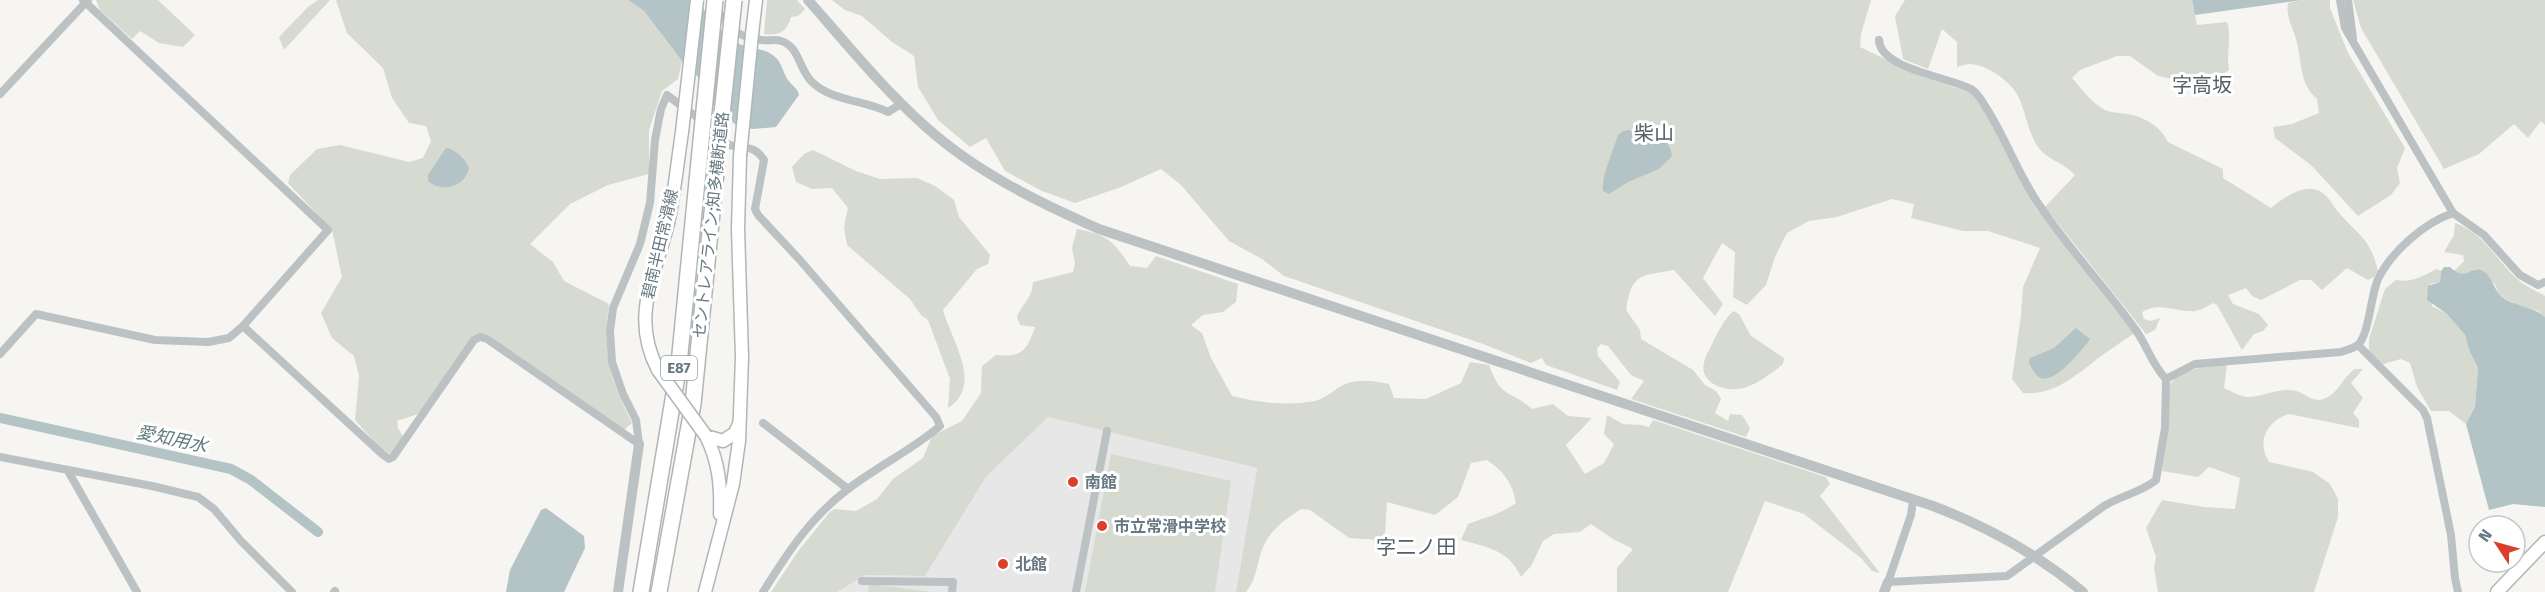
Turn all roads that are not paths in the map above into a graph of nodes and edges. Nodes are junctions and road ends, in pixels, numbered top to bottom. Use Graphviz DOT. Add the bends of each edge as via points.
graph roads {
  1 [pos="696,0"];
  2 [pos="710,0"];
  3 [pos="715,0"];
  4 [pos="734,0"];
  5 [pos="756,0"];
  6 [pos="808,0"];
  7 [pos="2340,0"];
  8 [pos="2348,0"];
  9 [pos="86,1"];
  10 [pos="1879,40"];
  11 [pos="2353,41"];
  12 [pos="0,94"];
  13 [pos="902,104"];
  14 [pos="2453,213"];
  15 [pos="2545,282"];
  16 [pos="243,326"];
  17 [pos="2358,345"];
  18 [pos="0,354"];
  19 [pos="2166,379"];
  20 [pos="741,417"];
  21 [pos="763,423"];
  22 [pos="1107,431"];
  23 [pos="705,436"];
  24 [pos="639,444"];
  25 [pos="0,457"];
  26 [pos="68,471"];
  27 [pos="848,489"];
  28 [pos="1913,500"];
  29 [pos="720,534"];
  30 [pos="2545,542"];
  31 [pos="2036,557"];
  32 [pos="862,581"];
  33 [pos="1886,587"];
  34 [pos="137,592"];
  35 [pos="292,592"];
  36 [pos="618,592"];
  37 [pos="641,592"];
  38 [pos="659,592"];
  39 [pos="705,592"];
  40 [pos="763,592"];
  41 [pos="952,592"];
  42 [pos="1076,592"];
  43 [pos="2083,592"];
  44 [pos="2458,592"];
  45 [pos="2497,592"];
  1 -- 23 [label="main road, 碧南半田常滑線, bridge" via="682,132 669,216 650,279 645,339 658,370"];
  2 -- 13 [label="street" via="735,33 764,41 781,40 793,49 811,81 822,89 888,112"];
  3 -- 37 [label="highway, セントレアライン;知多横断道路 / E87, bridge" via="679,364"];
  4 -- 38 [label="highway, セントレアライン;知多横断道路 / E87, bridge" via="693,404"];
  5 -- 20 [label="main road, 碧南半田常滑線, bridge" via="740,156"];
  6 -- 13 [label="street"];
  7 -- 11 [label="street" via="2345,28"];
  8 -- 11 [label="street"];
  9 -- 12 [label="street"];
  9 -- 16 [label="street" via="328,228 326,235"];
  10 -- 19 [label="street" via="1886,56 1973,90 2040,206 2136,331"];
  11 -- 14 [label="street"];
  13 -- 28 [label="street" via="964,157 1035,201 1099,229"];
  14 -- 15 [label="street" via="2484,235 2520,275 2538,285"];
  14 -- 17 [label="street" via="2419,233 2385,266"];
  16 -- 18 [label="street" via="229,338 208,342 155,340 36,314"];
  16 -- 24 [label="street" via="390,459 474,340 480,337"];
  17 -- 19 [label="street" via="2341,352 2194,364"];
  17 -- 44 [label="street" via="2427,418 2451,535"];
  19 -- 31 [label="street" via="2165,428 2156,480 2104,506"];
  20 -- 23 [label="main road" via="730,438 723,441"];
  20 -- 29 [label="main road, 碧南半田常滑線" via="733,484"];
  21 -- 27 [label="street"];
  22 -- 42 [label="street"];
  23 -- 29 [label="main road, 碧南半田常滑線" via="721,484"];
  24 -- 27 [label="street" via="636,420 612,362 610,331 613,308 640,244 650,203 655,140 667,95 708,125 722,141 752,147 760,154 764,160 755,209 758,215 939,421 940,426 932,433"];
  24 -- 36 [label="street"];
  25 -- 26 [label="street"];
  26 -- 34 [label="street"];
  26 -- 35 [label="street" via="198,497"];
  27 -- 40 [label="street" via="797,538"];
  28 -- 31 [label="street" via="1972,521"];
  28 -- 33 [label="street"];
  29 -- 39 [label="main road, 碧南半田常滑線"];
  30 -- 45 [label="main road"];
  31 -- 33 [label="street" via="2007,576"];
  31 -- 43 [label="street"];
  32 -- 41 [label="street" via="953,582"];
}
